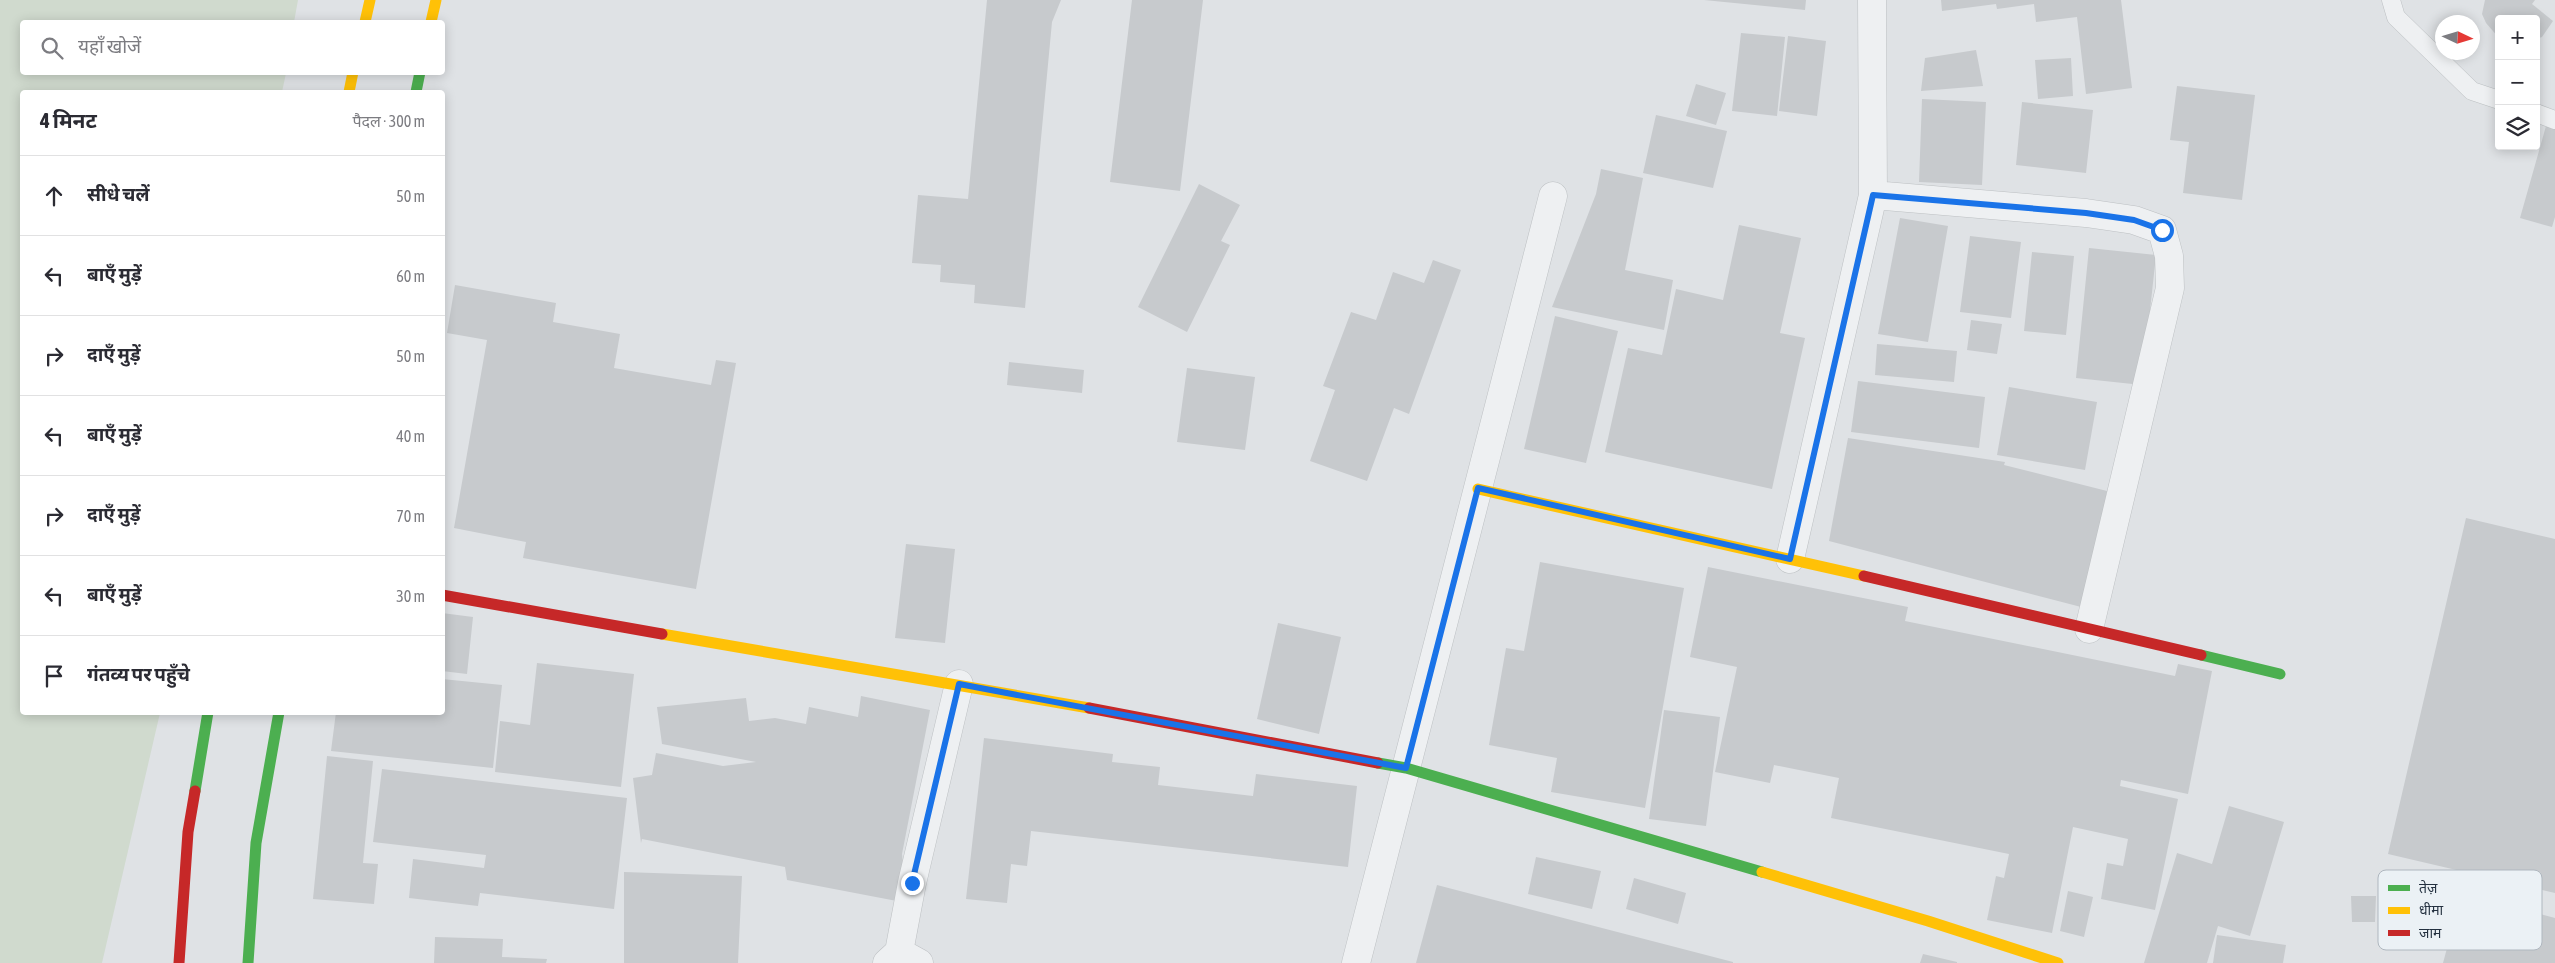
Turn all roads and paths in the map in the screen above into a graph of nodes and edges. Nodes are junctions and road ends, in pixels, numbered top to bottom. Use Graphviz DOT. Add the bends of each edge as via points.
graph roads {
  1 [pos="370,0"];
  2 [pos="436,0"];
  3 [pos="1872,0"];
  4 [pos="2391,0"];
  5 [pos="365,20"];
  6 [pos="431,20"];
  7 [pos="352,75"];
  8 [pos="419,75"];
  9 [pos="349,90"];
  10 [pos="416,90"];
  11 [pos="2495,99"];
  12 [pos="2540,114"];
  13 [pos="2555,120"];
  14 [pos="1873,195"];
  15 [pos="1553,196"];
  16 [pos="1478,488"];
  17 [pos="1790,559"];
  18 [pos="445,596"];
  19 [pos="2089,629"];
  20 [pos="2280,674"];
  21 [pos="959,684"];
  22 [pos="208,715"];
  23 [pos="278,715"];
  24 [pos="1406,768"];
  25 [pos="902,959"];
  26 [pos="179,963"];
  27 [pos="248,963"];
  28 [pos="1356,963"];
  29 [pos="2058,963"];
  1 -- 5 [label="street"];
  2 -- 6 [label="street"];
  3 -- 14 [label="street"];
  4 -- 11 [label="lane" via="2396,17 2472,91"];
  7 -- 9 [label="street"];
  8 -- 10 [label="street"];
  12 -- 13 [label="lane"];
  14 -- 17 [label="street"];
  14 -- 19 [label="street" via="2086,213 2134,220 2162,230 2169,256 2170,288"];
  15 -- 16 [label="street"];
  16 -- 17 [label="street"];
  16 -- 24 [label="street"];
  17 -- 19 [label="street"];
  18 -- 21 [label="street" via="813,662"];
  19 -- 20 [label="street"];
  21 -- 24 [label="street"];
  21 -- 25 [label="street" via="912,883"];
  22 -- 26 [label="street" via="188,832"];
  23 -- 27 [label="street" via="256,843"];
  24 -- 28 [label="street"];
  24 -- 29 [label="street" via="1928,921"];
}
